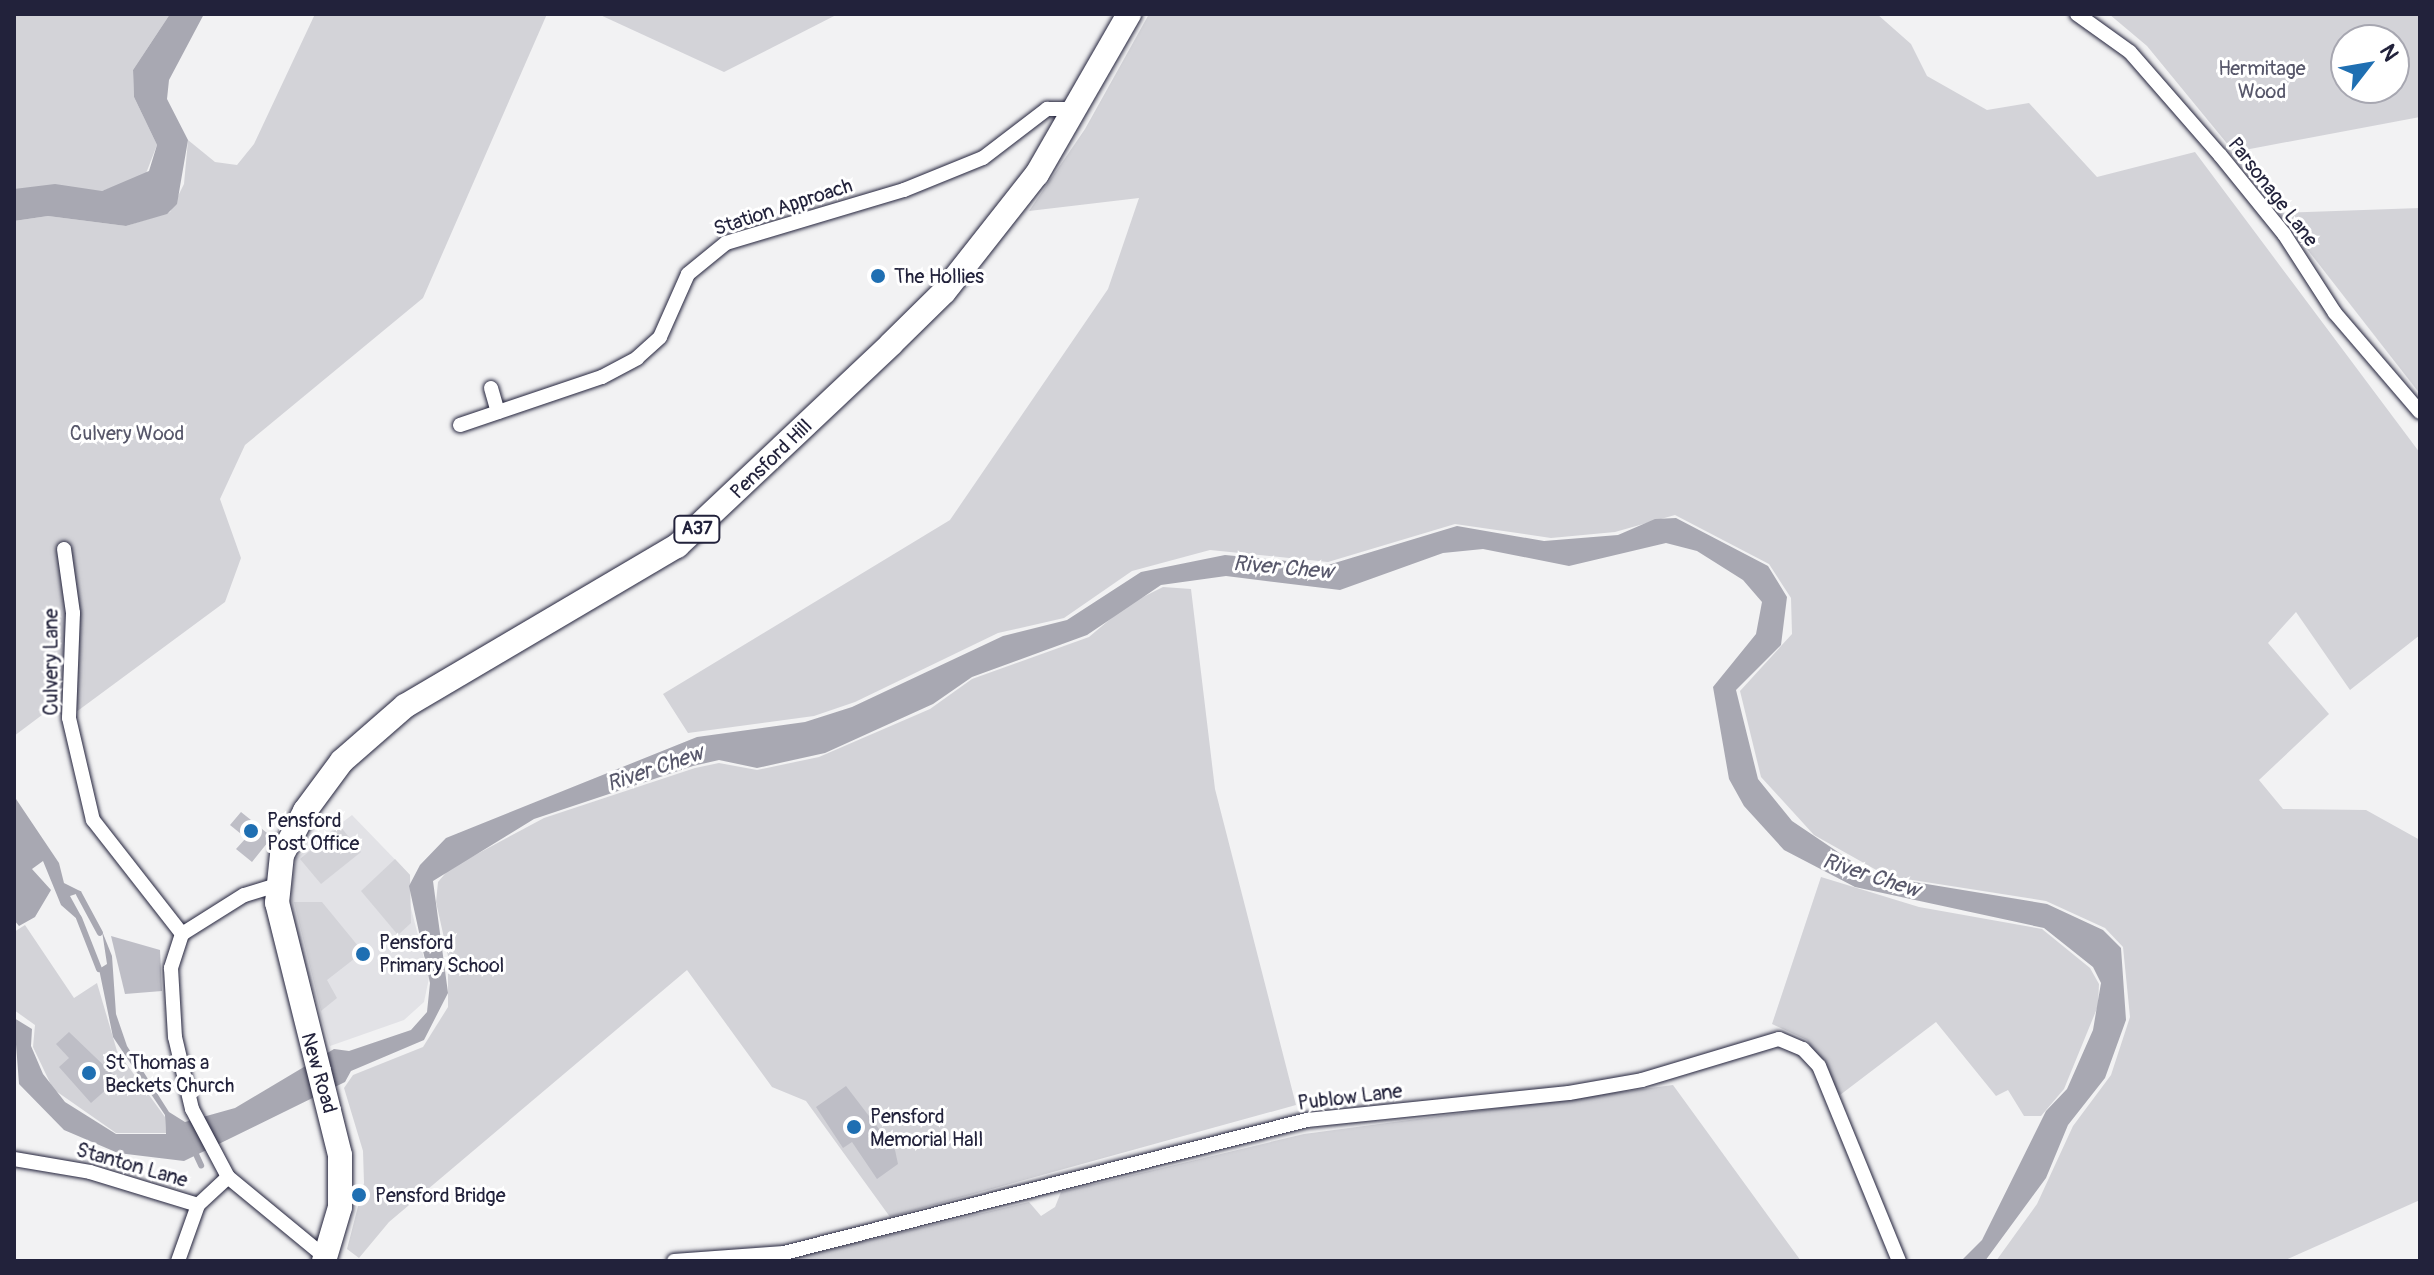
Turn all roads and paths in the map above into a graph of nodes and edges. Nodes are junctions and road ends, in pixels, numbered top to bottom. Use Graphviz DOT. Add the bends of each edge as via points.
graph roads {
  1 [pos="1129,14"];
  2 [pos="2077,14"];
  3 [pos="1076,109"];
  4 [pos="491,388"];
  5 [pos="498,412"];
  6 [pos="2420,412"];
  7 [pos="460,425"];
  8 [pos="64,549"];
  9 [pos="277,885"];
  10 [pos="182,934"];
  11 [pos="14,1159"];
  12 [pos="228,1177"];
  13 [pos="198,1205"];
  14 [pos="327,1260"];
  15 [pos="178,1261"];
  16 [pos="674,1261"];
  17 [pos="1899,1261"];
  1 -- 3 [label="highway, Pensford Hill / A37"];
  2 -- 6 [label="street, Parsonage Lane" via="2130,52 2220,155 2284,234 2335,313"];
  3 -- 5 [label="street, Station Approach" via="1047,109 983,158 904,190 726,243 688,274 660,337 637,358 602,377"];
  3 -- 9 [label="highway, Pensford Hill / A37" via="1037,174 934,303 713,516 636,573 427,691 348,754 294,828"];
  4 -- 5 [label="street"];
  5 -- 7 [label="street, Station Approach"];
  8 -- 10 [label="street, Culvery Lane" via="73,613 69,718 93,820"];
  9 -- 10 [label="street" via="244,895"];
  9 -- 14 [label="highway, New Road / A37" via="279,923 329,1108 342,1191"];
  10 -- 12 [label="street" via="171,968 175,1037 192,1109"];
  11 -- 13 [label="street, Stanton Lane" via="90,1172"];
  12 -- 13 [label="street, Stanton Lane"];
  12 -- 14 [label="street"];
  13 -- 15 [label="street"];
  16 -- 17 [label="street, Publow Lane" via="784,1253 1307,1120 1569,1093 1642,1080 1779,1039 1803,1049 1819,1066"];
}
